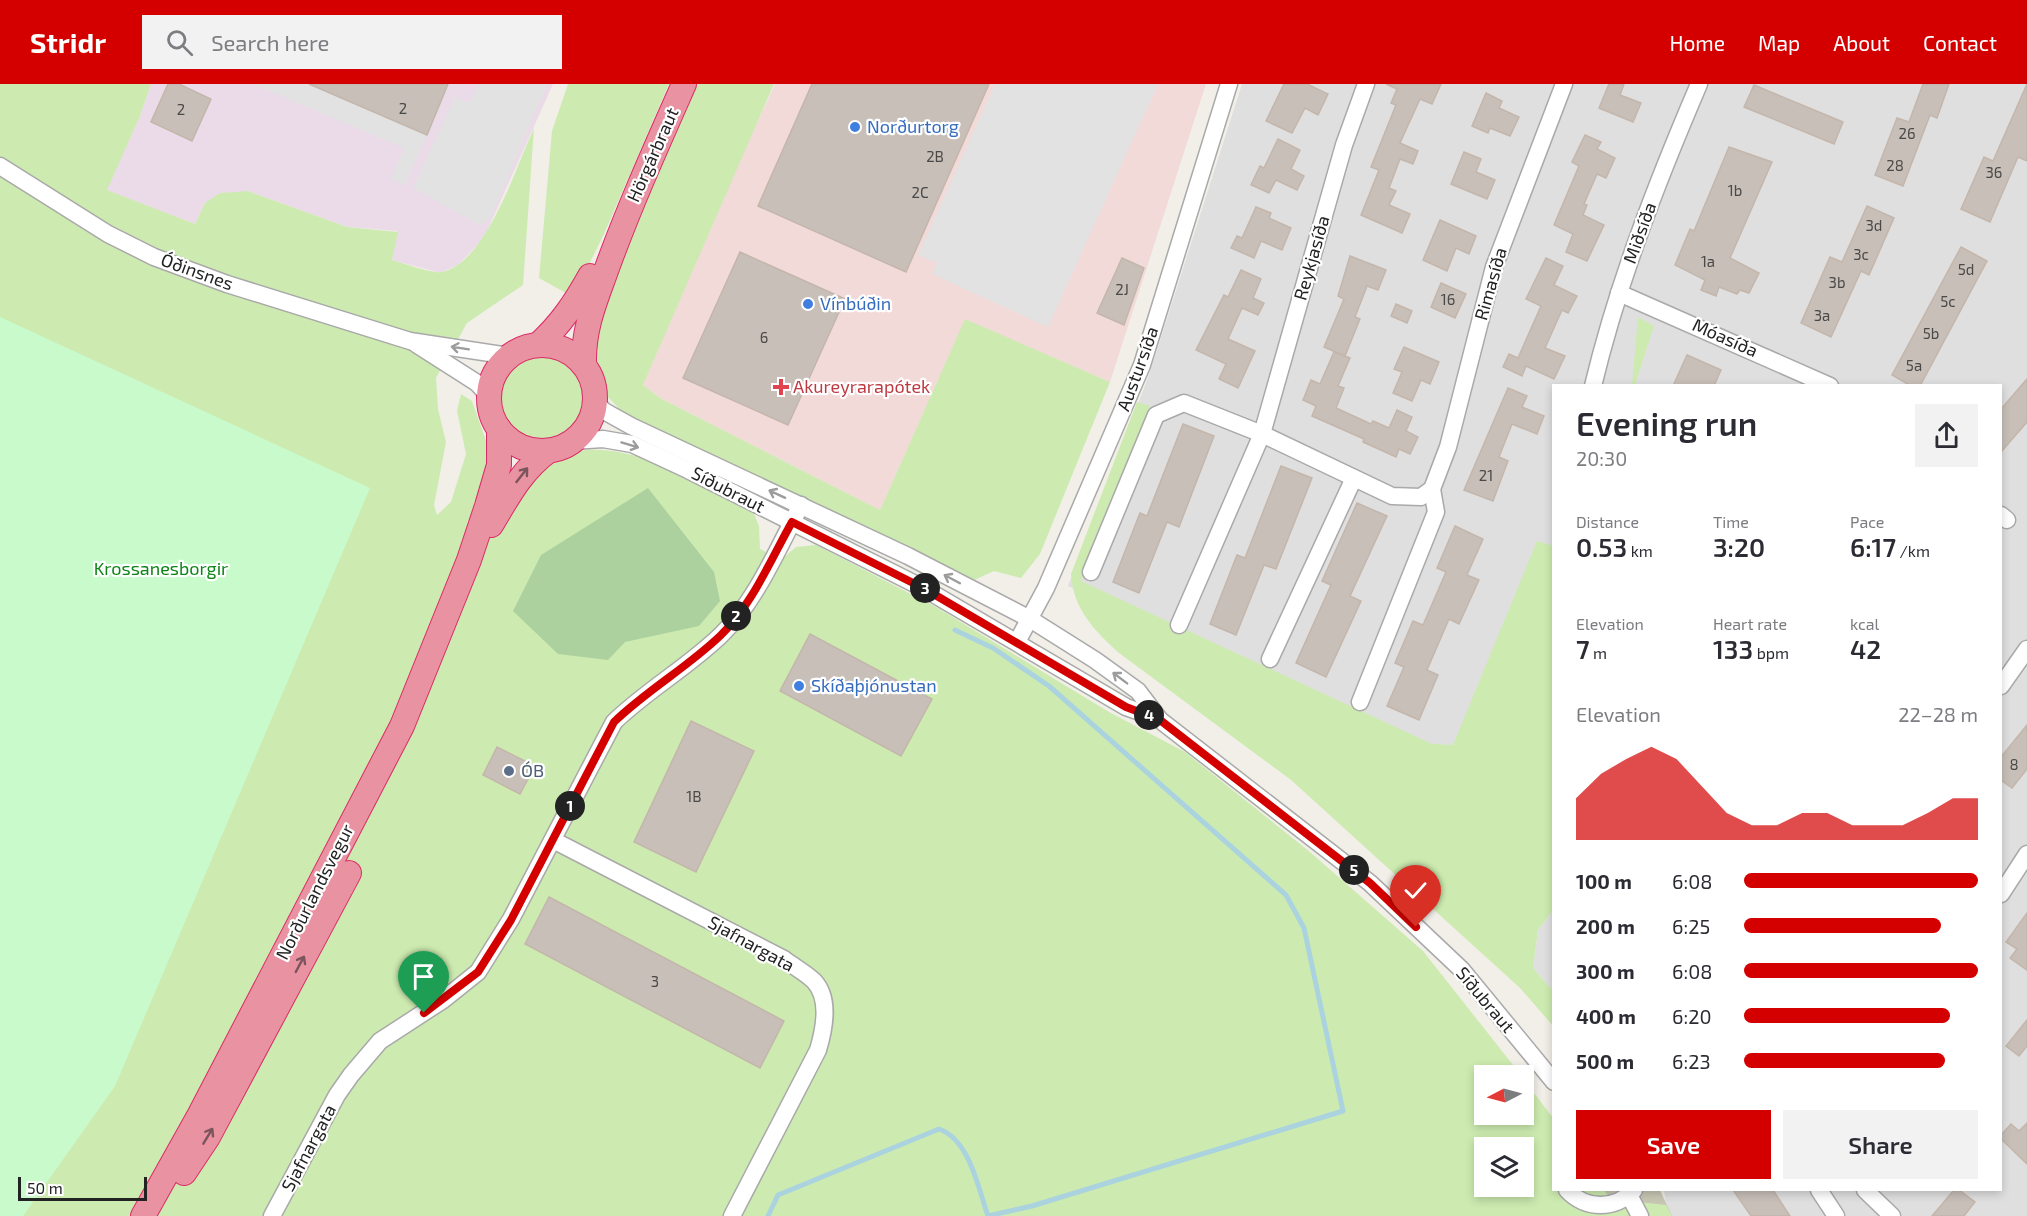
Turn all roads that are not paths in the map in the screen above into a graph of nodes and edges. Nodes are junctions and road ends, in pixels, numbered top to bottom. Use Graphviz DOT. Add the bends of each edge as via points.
graph roads {
  1 [pos="684,84"];
  2 [pos="1229,84"];
  3 [pos="1366,84"];
  4 [pos="1564,84"];
  5 [pos="1699,84"];
  6 [pos="0,166"];
  7 [pos="622,226"];
  8 [pos="1619,293"];
  9 [pos="410,341"];
  10 [pos="537,345"];
  11 [pos="510,356"];
  12 [pos="584,365"];
  13 [pos="1594,384"];
  14 [pos="1826,384"];
  15 [pos="489,396"];
  16 [pos="595,400"];
  17 [pos="499,429"];
  18 [pos="1262,434"];
  19 [pos="573,441"];
  20 [pos="548,451"];
  21 [pos="1354,478"];
  22 [pos="1432,489"];
  23 [pos="801,506"];
  24 [pos="792,522"];
  25 [pos="469,560"];
  26 [pos="1091,572"];
  27 [pos="1030,619"];
  28 [pos="1179,625"];
  29 [pos="1017,642"];
  30 [pos="2027,649"];
  31 [pos="1270,659"];
  32 [pos="2002,685"];
  33 [pos="1360,702"];
  34 [pos="1160,720"];
  35 [pos="552,840"];
  36 [pos="2027,854"];
  37 [pos="349,873"];
  38 [pos="2002,892"];
  39 [pos="1552,1080"];
  40 [pos="1568,1191"];
  41 [pos="1820,1191"];
  42 [pos="1866,1191"];
  43 [pos="1631,1192"];
  44 [pos="145,1216"];
  45 [pos="272,1216"];
  46 [pos="732,1216"];
  47 [pos="1640,1216"];
  48 [pos="1836,1216"];
  49 [pos="1892,1216"];
  1 -- 7 [label="highway, Hörgárbraut"];
  2 -- 27 [label="street, Austursíða" via="1142,365"];
  3 -- 18 [label="street, Reykjasíða" via="1344,145"];
  4 -- 22 [label="street, Rimasíða" via="1494,267 1448,447"];
  5 -- 8 [label="street, Miðsíða"];
  6 -- 9 [label="street, Óðinsnes" via="108,234 154,257 226,284"];
  7 -- 10 [label="highway, Hörgárbraut" via="573,308"];
  7 -- 12 [label="highway, Hörgárbraut" via="589,315 583,339"];
  8 -- 13 [label="street, Miðsíða"];
  8 -- 14 [label="street, Móasíða"];
  11 -- 9 [label="street, Óðinsnes, one-way"];
  9 -- 15 [label="street, Óðinsnes" via="477,383"];
  10 -- 11 [label="highway"];
  10 -- 12 [label="highway" via="555,347"];
  11 -- 15 [label="highway" via="495,374"];
  12 -- 16 [label="highway"];
  15 -- 17 [label="highway, Norðurlandsvegur"];
  16 -- 19 [label="highway" via="588,423"];
  23 -- 16 [label="street, Síðubraut, one-way" via="631,426 604,411"];
  17 -- 20 [label="highway" via="520,447"];
  17 -- 25 [label="highway, Norðurlandsvegur" via="499,465"];
  18 -- 21 [label="street"];
  18 -- 26 [label="street" via="1184,403 1156,415"];
  18 -- 28 [label="street"];
  19 -- 20 [label="highway, Norðurlandsvegur"];
  19 -- 24 [label="street, Síðubraut, one-way" via="603,439 632,444"];
  25 -- 20 [label="highway, Norðurlandsvegur, one-way" via="516,481"];
  21 -- 22 [label="street" via="1400,497 1421,497"];
  21 -- 31 [label="street"];
  22 -- 33 [label="street, Rimasíða" via="1436,512"];
  23 -- 24 [label="street, Sjafnargata"];
  27 -- 23 [label="street, Síðubraut, one-way"];
  24 -- 29 [label="street, Síðubraut" via="925,589"];
  24 -- 35 [label="street, Sjafnargata" via="750,597 723,633 614,722"];
  25 -- 44 [label="highway, Norðurlandsvegur" via="402,726"];
  27 -- 29 [label="street, Austursíða"];
  34 -- 27 [label="street, Síðubraut, one-way" via="1138,691"];
  29 -- 34 [label="street, Síðubraut" via="1126,707"];
  30 -- 32 [label="street"];
  34 -- 39 [label="street, Síðubraut" via="1370,883 1461,970"];
  35 -- 45 [label="street, Sjafnargata" via="511,920 478,972 380,1041 351,1075"];
  35 -- 46 [label="street, Sjafnargata" via="784,959 816,983 824,1005 824,1029 818,1050"];
  36 -- 38 [label="street"];
  44 -- 37 [label="highway, one-way" via="179,1181 208,1137"];
  40 -- 43 [label="street" via="1591,1205 1618,1202"];
  41 -- 48 [label="street"];
  42 -- 49 [label="street"];
  43 -- 47 [label="street"];
}
